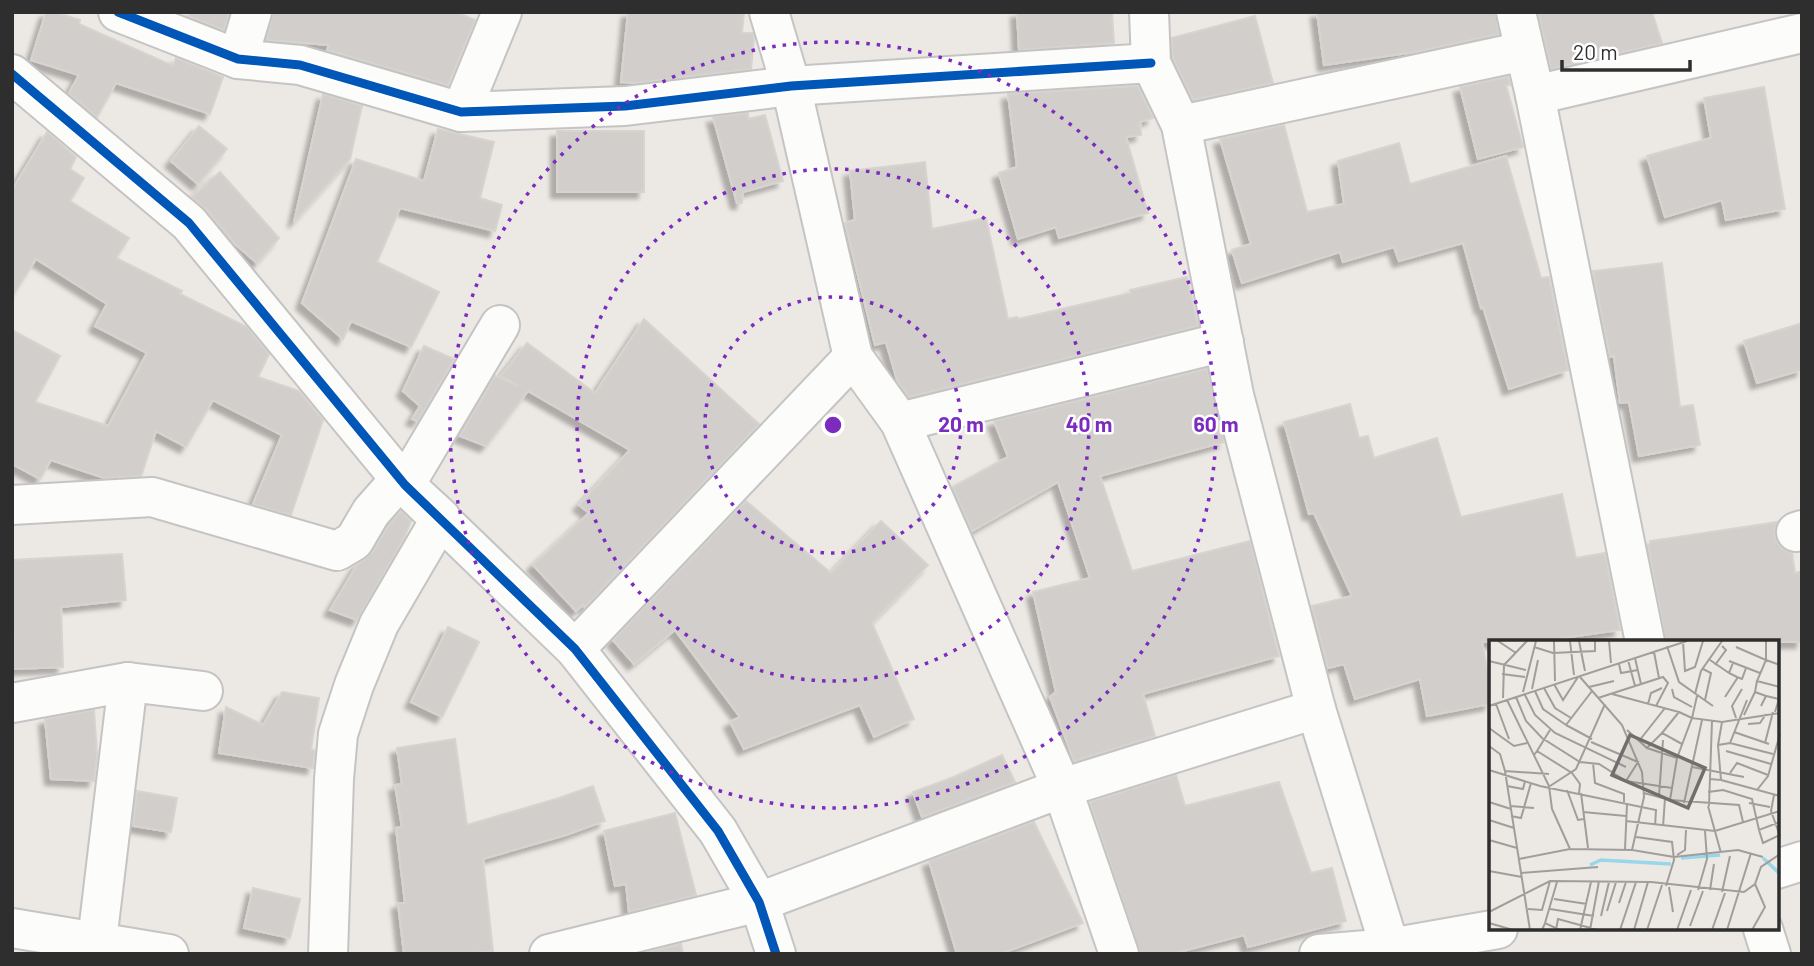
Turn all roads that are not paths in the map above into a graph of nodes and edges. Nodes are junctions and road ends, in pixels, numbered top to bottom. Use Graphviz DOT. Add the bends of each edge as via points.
graph roads {
  1 [pos="118,12"];
  2 [pos="252,12"];
  3 [pos="502,12"];
  4 [pos="769,12"];
  5 [pos="1149,12"];
  6 [pos="1516,12"];
  7 [pos="1802,33"];
  8 [pos="1524,51"];
  9 [pos="238,59"];
  10 [pos="1151,63"];
  11 [pos="12,74"];
  12 [pos="790,86"];
  13 [pos="1535,95"];
  14 [pos="461,112"];
  15 [pos="1181,125"];
  16 [pos="500,325"];
  17 [pos="1224,342"];
  18 [pos="853,357"];
  19 [pos="900,422"];
  20 [pos="405,485"];
  21 [pos="12,505"];
  22 [pos="441,518"];
  23 [pos="1645,640"];
  24 [pos="575,649"];
  25 [pos="128,682"];
  26 [pos="203,691"];
  27 [pos="12,703"];
  28 [pos="1316,709"];
  29 [pos="1062,788"];
  30 [pos="1802,861"];
  31 [pos="1779,868"];
  32 [pos="759,902"];
  33 [pos="12,928"];
  34 [pos="1489,931"];
  35 [pos="1764,931"];
  36 [pos="97,941"];
  37 [pos="1390,948"];
  38 [pos="169,954"];
  39 [pos="328,954"];
  40 [pos="549,954"];
  41 [pos="776,954"];
  42 [pos="1119,954"];
  43 [pos="1319,954"];
  44 [pos="1771,954"];
  1 -- 9 [label="street"];
  2 -- 9 [label="street"];
  3 -- 14 [label="street"];
  4 -- 12 [label="street"];
  5 -- 10 [label="street"];
  6 -- 8 [label="street"];
  7 -- 13 [label="street"];
  8 -- 13 [label="street"];
  8 -- 15 [label="street"];
  9 -- 14 [label="street" via="300,65"];
  10 -- 12 [label="street"];
  10 -- 15 [label="street"];
  11 -- 20 [label="street" via="189,223"];
  12 -- 14 [label="street" via="625,106"];
  12 -- 18 [label="street"];
  13 -- 23 [label="street"];
  15 -- 17 [label="street"];
  16 -- 20 [label="street"];
  17 -- 19 [label="street"];
  17 -- 28 [label="street"];
  18 -- 19 [label="street"];
  18 -- 24 [label="street"];
  19 -- 29 [label="street"];
  20 -- 21 [label="street" via="394,486 354,541 337,551 152,498"];
  20 -- 22 [label="street"];
  22 -- 24 [label="street"];
  22 -- 39 [label="street" via="379,624 338,733"];
  24 -- 32 [label="street" via="718,831"];
  25 -- 26 [label="street"];
  25 -- 27 [label="street"];
  25 -- 36 [label="street"];
  28 -- 29 [label="street"];
  28 -- 37 [label="street"];
  29 -- 32 [label="street"];
  29 -- 42 [label="street"];
  30 -- 31 [label="street"];
  32 -- 40 [label="street"];
  32 -- 41 [label="street"];
  33 -- 36 [label="street"];
  34 -- 37 [label="street"];
  35 -- 44 [label="street"];
  36 -- 38 [label="street"];
  37 -- 43 [label="street"];
}
